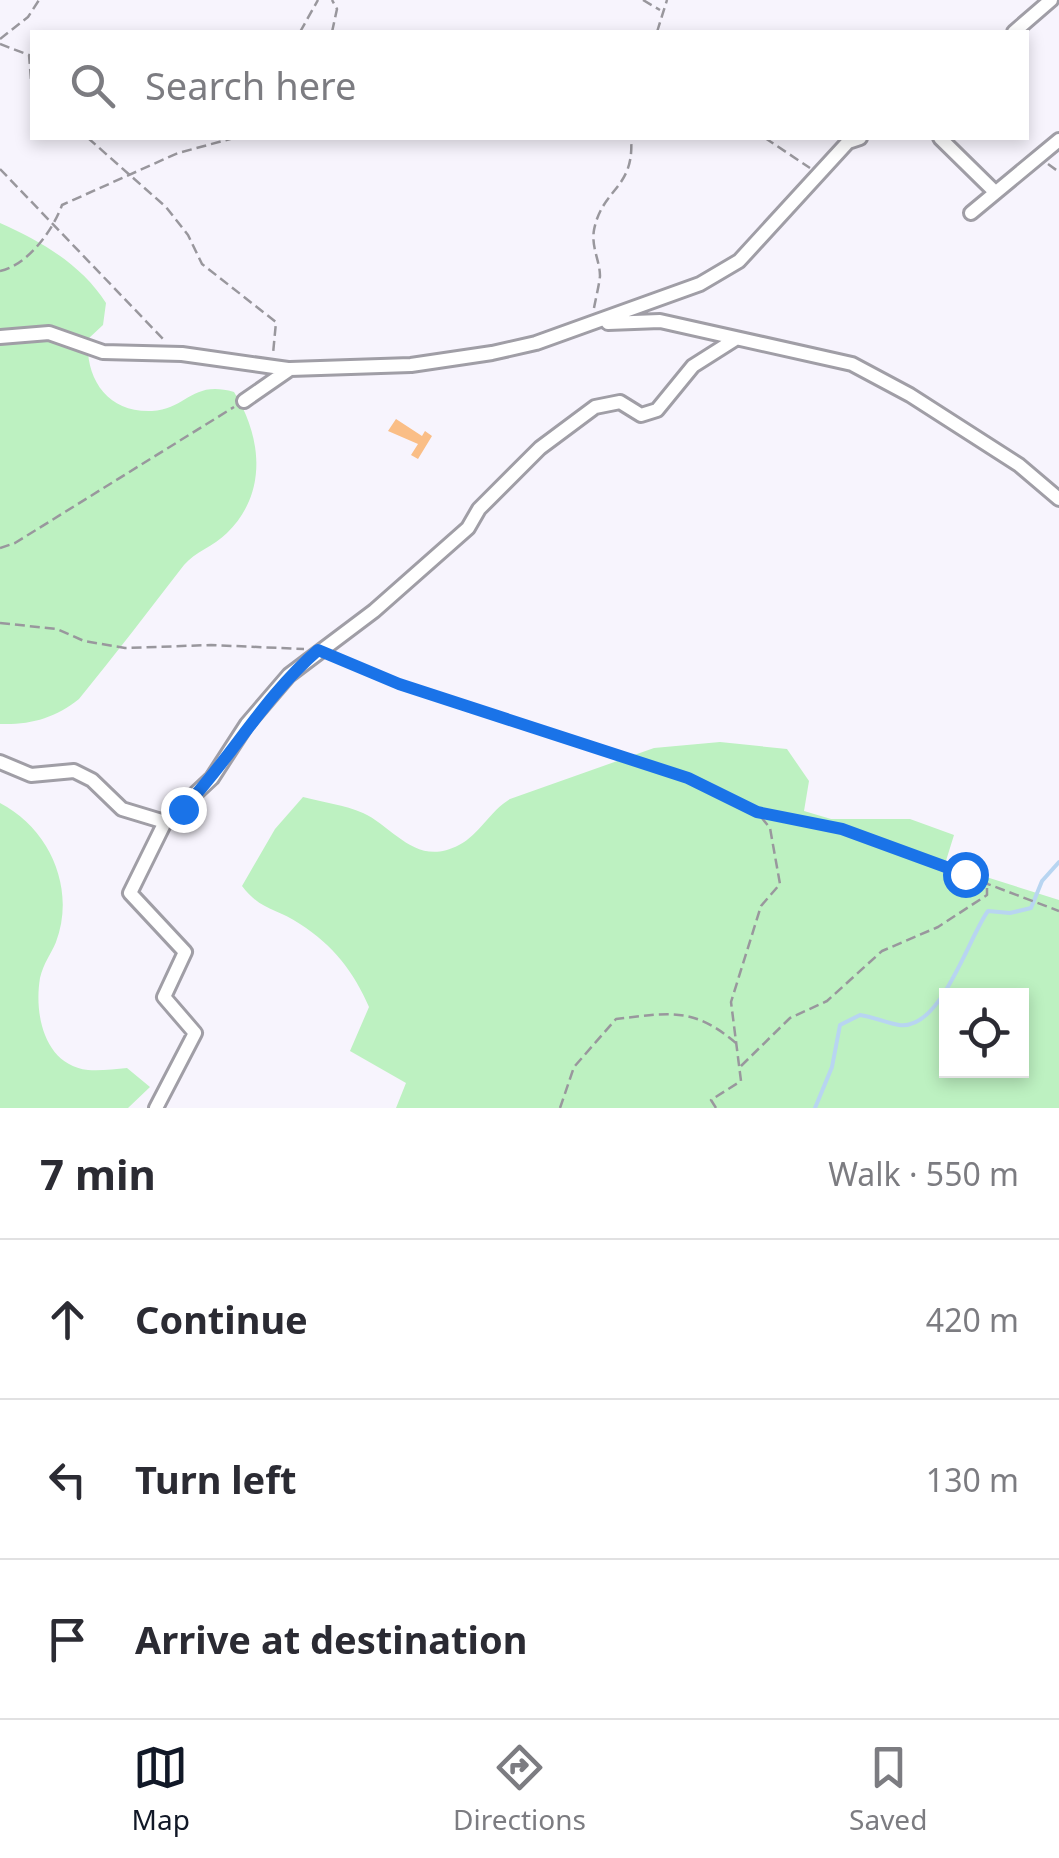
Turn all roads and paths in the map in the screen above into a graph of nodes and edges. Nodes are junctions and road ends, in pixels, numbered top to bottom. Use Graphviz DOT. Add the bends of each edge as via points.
graph roads {
  1 [pos="39,0"];
  2 [pos="318,0"];
  3 [pos="332,0"];
  4 [pos="643,0"];
  5 [pos="667,0"];
  6 [pos="1051,0"];
  7 [pos="662,11"];
  8 [pos="301,30"];
  9 [pos="332,30"];
  10 [pos="657,30"];
  11 [pos="1016,30"];
  12 [pos="0,42"];
  13 [pos="30,67"];
  14 [pos="90,140"];
  15 [pos="211,140"];
  16 [pos="225,140"];
  17 [pos="631,140"];
  18 [pos="769,140"];
  19 [pos="854,140"];
  20 [pos="942,140"];
  21 [pos="1059,140"];
  22 [pos="208,144"];
  23 [pos="0,169"];
  24 [pos="818,174"];
  25 [pos="131,177"];
  26 [pos="995,192"];
  27 [pos="971,213"];
  28 [pos="55,224"];
  29 [pos="0,271"];
  30 [pos="590,324"];
  31 [pos="0,337"];
  32 [pos="734,340"];
  33 [pos="182,354"];
  34 [pos="272,368"];
  35 [pos="290,370"];
  36 [pos="244,402"];
  37 [pos="1059,500"];
  38 [pos="0,548"];
  39 [pos="0,622"];
  40 [pos="318,650"];
  41 [pos="0,762"];
  42 [pos="757,812"];
  43 [pos="165,822"];
  44 [pos="987,882"];
  45 [pos="1059,910"];
  46 [pos="738,1045"];
  47 [pos="740,1067"];
  48 [pos="156,1108"];
  49 [pos="560,1108"];
  50 [pos="716,1108"];
  1 -- 12 [label="path"];
  2 -- 8 [label="path"];
  3 -- 9 [label="path"];
  4 -- 7 [label="path"];
  5 -- 7 [label="path"];
  6 -- 11 [label="street"];
  7 -- 10 [label="path"];
  12 -- 13 [label="path" via="29,55"];
  14 -- 25 [label="path"];
  15 -- 22 [label="path"];
  16 -- 22 [label="path"];
  17 -- 30 [label="path" via="633,162 620,189 602,205 594,231 600,272"];
  18 -- 24 [label="path"];
  19 -- 24 [label="street"];
  20 -- 26 [label="street"];
  21 -- 26 [label="street"];
  22 -- 25 [label="path"];
  23 -- 28 [label="path"];
  24 -- 30 [label="street" via="739,261 700,284"];
  25 -- 28 [label="path" via="62,205"];
  25 -- 34 [label="path" via="166,207 202,264 276,322"];
  26 -- 27 [label="street"];
  28 -- 29 [label="path"];
  28 -- 33 [label="path" via="148,328"];
  30 -- 32 [label="street" via="660,321"];
  30 -- 35 [label="street" via="455,361"];
  31 -- 33 [label="street" via="49,333 103,352"];
  32 -- 37 [label="street" via="852,364 1003,455"];
  32 -- 40 [label="street" via="692,366 657,410 642,415 620,402 576,418 494,492 468,528 374,611"];
  33 -- 34 [label="street"];
  34 -- 35 [label="street"];
  35 -- 36 [label="street"];
  36 -- 38 [label="path"];
  39 -- 40 [label="path" via="124,648"];
  40 -- 42 [label="path" via="399,684 688,778"];
  40 -- 43 [label="street" via="246,724 212,778"];
  41 -- 43 [label="street" via="31,775 74,770 122,809"];
  42 -- 44 [label="path" via="842,829"];
  42 -- 46 [label="path" via="770,828 780,884 762,906 732,1002"];
  43 -- 48 [label="street" via="130,893 185,952 164,997 195,1032"];
  44 -- 45 [label="path"];
  44 -- 47 [label="path" via="987,895 938,927 882,951 828,1001 790,1018"];
  46 -- 47 [label="path"];
  46 -- 49 [label="path" via="712,1022 680,1012 616,1019 574,1067"];
  47 -- 50 [label="path" via="741,1081 711,1100"];
}
